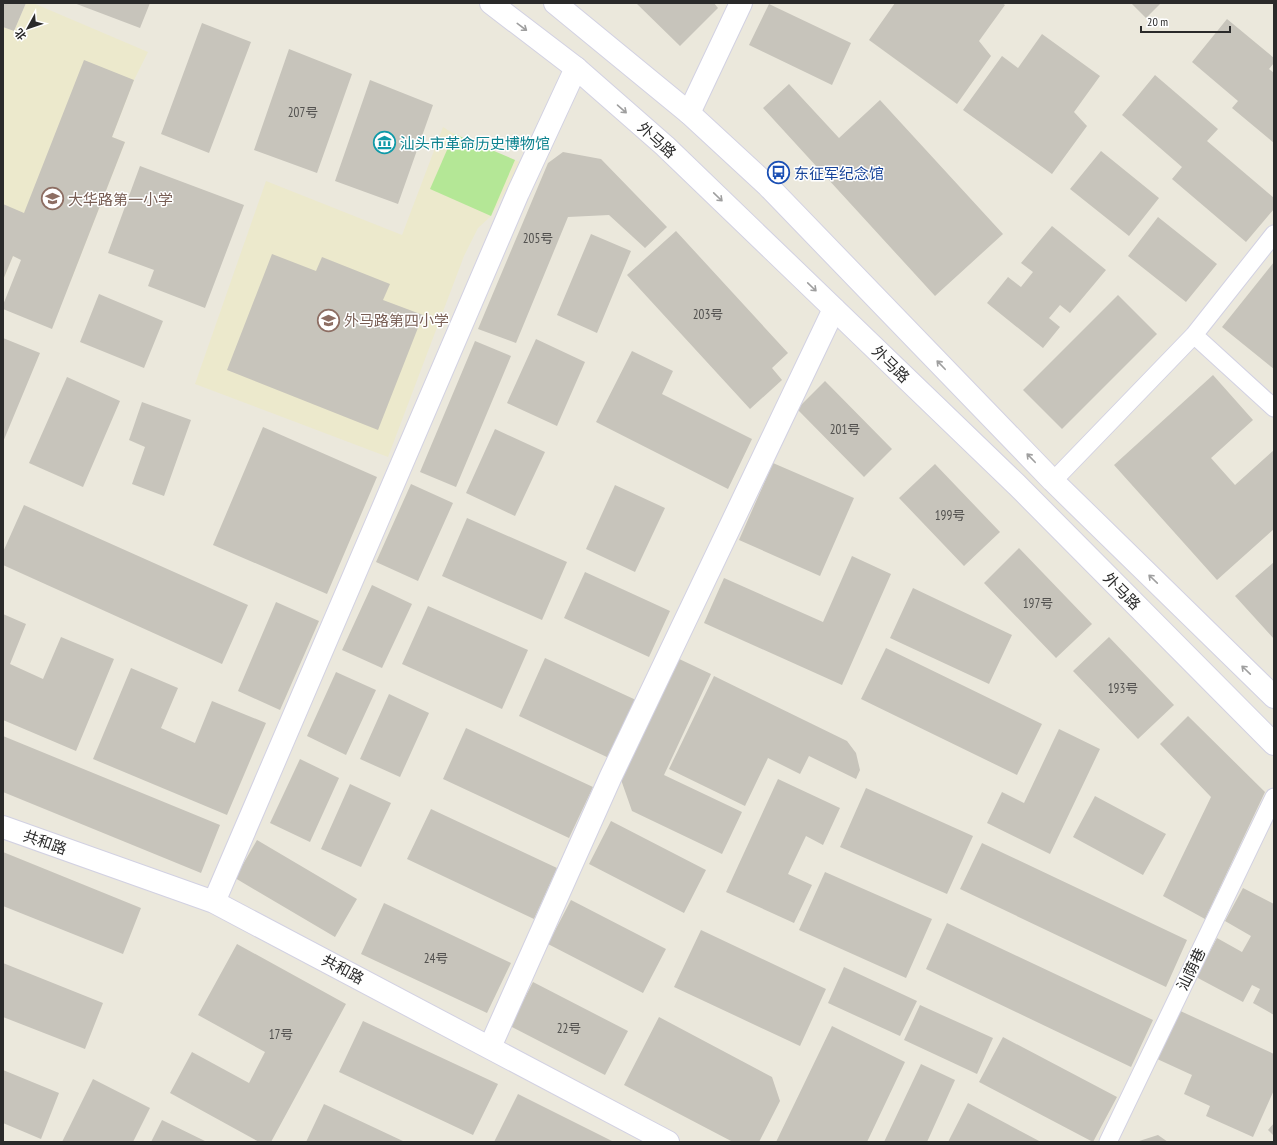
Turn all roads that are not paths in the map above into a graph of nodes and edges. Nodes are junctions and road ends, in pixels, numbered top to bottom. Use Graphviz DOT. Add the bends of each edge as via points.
graph roads {
  1 [pos="491,3"];
  2 [pos="555,3"];
  3 [pos="741,3"];
  4 [pos="576,68"];
  5 [pos="689,113"];
  6 [pos="1274,234"];
  7 [pos="834,309"];
  8 [pos="1194,335"];
  9 [pos="1274,408"];
  10 [pos="1053,481"];
  11 [pos="1274,697"];
  12 [pos="1274,744"];
  13 [pos="1274,797"];
  14 [pos="3,827"];
  15 [pos="214,902"];
  16 [pos="490,1047"];
  17 [pos="658,1140"];
  18 [pos="1108,1142"];
  1 -- 4 [label="street, 外马路, one-way"];
  2 -- 5 [label="street, 外马路"];
  3 -- 5 [label="street"];
  4 -- 7 [label="street, 外马路, one-way" via="665,146"];
  4 -- 15 [label="street" via="518,193"];
  10 -- 5 [label="street, 外马路, one-way" via="768,186"];
  6 -- 8 [label="lane"];
  7 -- 12 [label="street, 外马路" via="1017,485"];
  7 -- 16 [label="street" via="611,776"];
  8 -- 9 [label="lane"];
  8 -- 10 [label="lane"];
  11 -- 10 [label="street, 外马路, one-way"];
  13 -- 18 [label="lane, 汕荫巷"];
  14 -- 15 [label="street, 共和路"];
  15 -- 16 [label="street, 共和路"];
  16 -- 17 [label="street, 共和路"];
}
